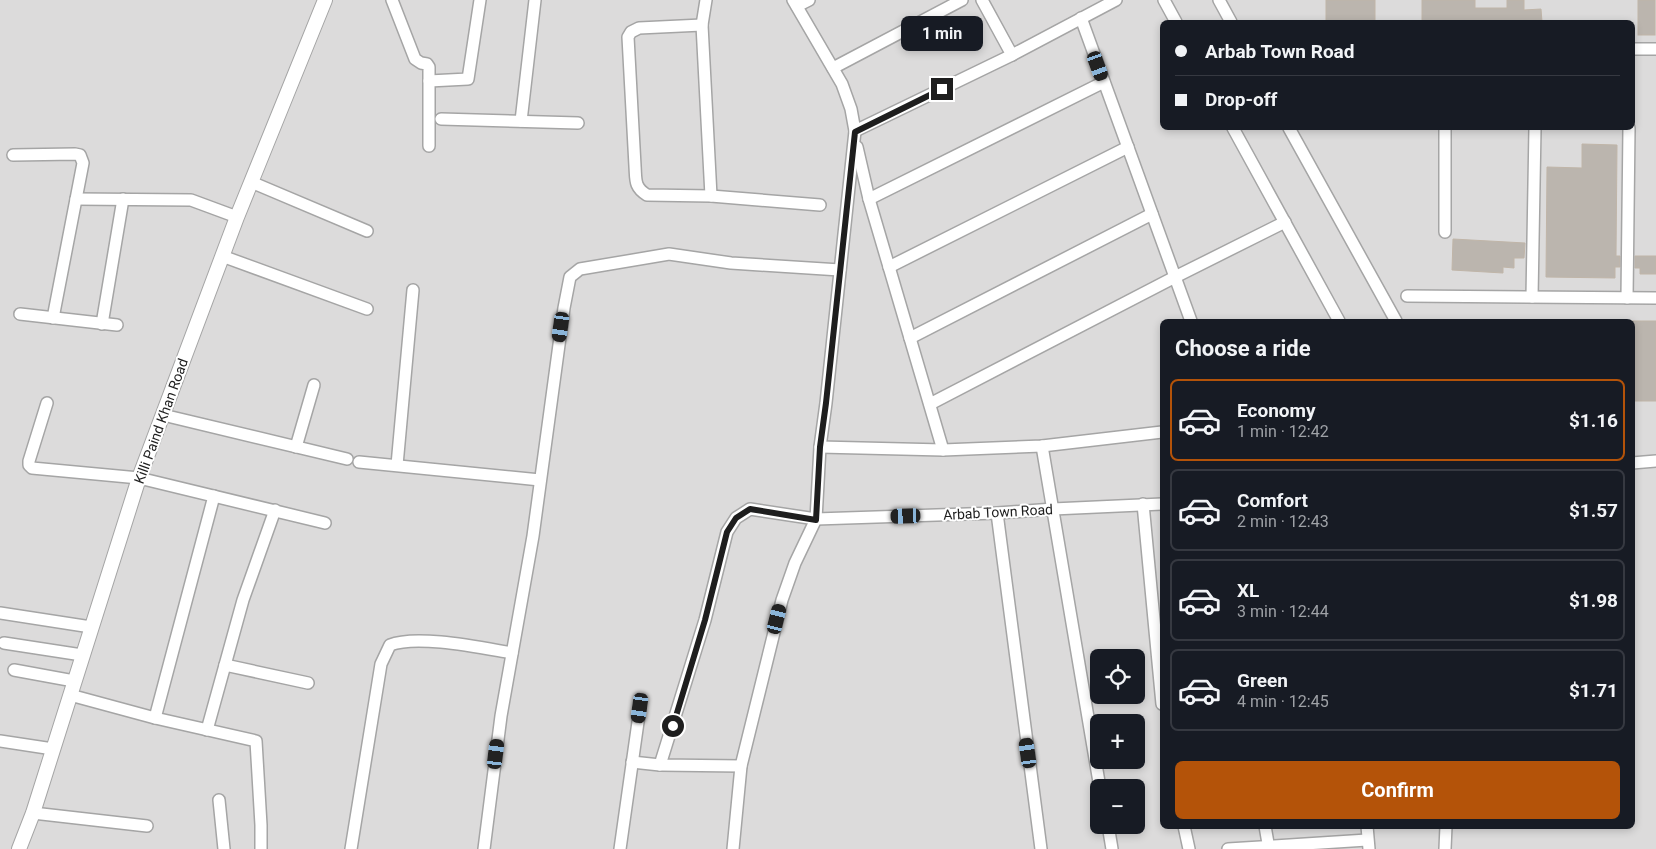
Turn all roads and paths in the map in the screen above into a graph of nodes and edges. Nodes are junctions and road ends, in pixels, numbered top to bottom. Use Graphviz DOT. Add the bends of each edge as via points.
graph roads {
  1 [pos="325,0"];
  2 [pos="392,0"];
  3 [pos="480,0"];
  4 [pos="535,0"];
  5 [pos="706,0"];
  6 [pos="810,0"];
  7 [pos="962,0"];
  8 [pos="982,0"];
  9 [pos="1116,0"];
  10 [pos="1164,0"];
  11 [pos="1219,0"];
  12 [pos="795,3"];
  13 [pos="1081,18"];
  14 [pos="1175,20"];
  15 [pos="1231,20"];
  16 [pos="702,25"];
  17 [pos="1635,49"];
  18 [pos="1656,49"];
  19 [pos="1012,55"];
  20 [pos="833,68"];
  21 [pos="429,81"];
  22 [pos="1104,82"];
  23 [pos="441,119"];
  24 [pos="521,121"];
  25 [pos="578,123"];
  26 [pos="1234,130"];
  27 [pos="1290,130"];
  28 [pos="1445,130"];
  29 [pos="1535,130"];
  30 [pos="1629,130"];
  31 [pos="855,135"];
  32 [pos="429,146"];
  33 [pos="1128,147"];
  34 [pos="13,155"];
  35 [pos="251,182"];
  36 [pos="711,196"];
  37 [pos="76,199"];
  38 [pos="123,199"];
  39 [pos="869,199"];
  40 [pos="820,205"];
  41 [pos="1152,214"];
  42 [pos="237,217"];
  43 [pos="1285,222"];
  44 [pos="367,230"];
  45 [pos="1445,232"];
  46 [pos="222,256"];
  47 [pos="889,267"];
  48 [pos="840,270"];
  49 [pos="1175,277"];
  50 [pos="413,290"];
  51 [pos="1407,296"];
  52 [pos="1532,297"];
  53 [pos="1627,298"];
  54 [pos="1656,298"];
  55 [pos="367,309"];
  56 [pos="20,314"];
  57 [pos="53,318"];
  58 [pos="1190,319"];
  59 [pos="1338,319"];
  60 [pos="1395,319"];
  61 [pos="102,324"];
  62 [pos="117,325"];
  63 [pos="910,338"];
  64 [pos="314,385"];
  65 [pos="47,404"];
  66 [pos="930,404"];
  67 [pos="163,415"];
  68 [pos="1160,432"];
  69 [pos="1042,446"];
  70 [pos="296,447"];
  71 [pos="820,447"];
  72 [pos="943,450"];
  73 [pos="1656,461"];
  74 [pos="1635,463"];
  75 [pos="397,466"];
  76 [pos="139,478"];
  77 [pos="540,480"];
  78 [pos="214,496"];
  79 [pos="1143,504"];
  80 [pos="1160,504"];
  81 [pos="1053,509"];
  82 [pos="275,510"];
  83 [pos="997,513"];
  84 [pos="816,520"];
  85 [pos="325,523"];
  86 [pos="0,613"];
  87 [pos="91,627"];
  88 [pos="4,643"];
  89 [pos="512,652"];
  90 [pos="82,655"];
  91 [pos="225,665"];
  92 [pos="14,670"];
  93 [pos="74,681"];
  94 [pos="308,683"];
  95 [pos="1160,683"];
  96 [pos="70,695"];
  97 [pos="640,708"];
  98 [pos="155,718"];
  99 [pos="207,730"];
  100 [pos="0,741"];
  101 [pos="53,749"];
  102 [pos="632,762"];
  103 [pos="660,765"];
  104 [pos="742,766"];
  105 [pos="1098,779"];
  106 [pos="219,800"];
  107 [pos="33,813"];
  108 [pos="147,826"];
  109 [pos="1185,829"];
  110 [pos="1266,829"];
  111 [pos="1366,829"];
  112 [pos="1446,829"];
  113 [pos="1110,834"];
  114 [pos="1368,845"];
  115 [pos="1321,846"];
  116 [pos="1269,848"];
  117 [pos="19,849"];
  118 [pos="224,849"];
  119 [pos="261,849"];
  120 [pos="351,849"];
  121 [pos="484,849"];
  122 [pos="620,849"];
  123 [pos="733,849"];
  124 [pos="1041,849"];
  125 [pos="1112,849"];
  126 [pos="1189,849"];
  127 [pos="1228,849"];
  128 [pos="1445,849"];
  1 -- 35 [label="street, Killi Paind Khan Road"];
  2 -- 21 [label="street" via="415,58 429,67"];
  3 -- 21 [label="street" via="468,79"];
  4 -- 24 [label="street"];
  5 -- 16 [label="street"];
  6 -- 12 [label="street"];
  7 -- 20 [label="street"];
  8 -- 19 [label="street"];
  9 -- 13 [label="street"];
  10 -- 14 [label="street"];
  11 -- 15 [label="street"];
  12 -- 20 [label="street"];
  13 -- 19 [label="street"];
  13 -- 22 [label="street"];
  16 -- 36 [label="street"];
  16 -- 36 [label="street" via="639,28 628,37 634,166 639,190 647,195"];
  17 -- 18 [label="street"];
  19 -- 31 [label="street"];
  20 -- 31 [label="street" via="852,110"];
  21 -- 32 [label="street"];
  22 -- 33 [label="street"];
  22 -- 39 [label="street"];
  23 -- 24 [label="street"];
  24 -- 25 [label="street"];
  26 -- 43 [label="street"];
  27 -- 60 [label="street"];
  28 -- 45 [label="street"];
  29 -- 52 [label="street"];
  30 -- 53 [label="street"];
  31 -- 39 [label="street"];
  31 -- 48 [label="street"];
  33 -- 41 [label="street"];
  33 -- 47 [label="street"];
  34 -- 37 [label="street" via="80,155 83,163"];
  35 -- 42 [label="street, Killi Paind Khan Road"];
  35 -- 44 [label="street"];
  36 -- 40 [label="street"];
  37 -- 38 [label="street"];
  37 -- 57 [label="street"];
  38 -- 42 [label="street" via="191,200"];
  38 -- 61 [label="street"];
  39 -- 47 [label="street"];
  41 -- 49 [label="street"];
  41 -- 63 [label="street"];
  42 -- 46 [label="street, Killi Paind Khan Road"];
  43 -- 49 [label="street"];
  43 -- 59 [label="street"];
  46 -- 55 [label="street"];
  46 -- 67 [label="street, Killi Paind Khan Road"];
  47 -- 63 [label="street"];
  48 -- 71 [label="street"];
  48 -- 77 [label="street" via="731,263 669,254 580,269 570,278 564,308"];
  49 -- 58 [label="street"];
  49 -- 66 [label="street"];
  50 -- 75 [label="street"];
  51 -- 52 [label="street"];
  52 -- 53 [label="street"];
  53 -- 54 [label="street"];
  56 -- 57 [label="street"];
  57 -- 61 [label="street"];
  61 -- 62 [label="street"];
  63 -- 66 [label="street"];
  64 -- 70 [label="street"];
  65 -- 76 [label="street" via="29,461 32,468"];
  66 -- 72 [label="street"];
  67 -- 70 [label="street"];
  67 -- 76 [label="street, Killi Paind Khan Road"];
  68 -- 69 [label="street"];
  69 -- 72 [label="street"];
  69 -- 81 [label="street"];
  70 -- 75 [label="street" via="353,461"];
  71 -- 72 [label="street"];
  71 -- 84 [label="street"];
  73 -- 74 [label="street"];
  75 -- 77 [label="street"];
  76 -- 78 [label="street"];
  76 -- 87 [label="street, Killi Paind Khan Road"];
  77 -- 89 [label="street"];
  78 -- 82 [label="street"];
  78 -- 98 [label="street"];
  79 -- 80 [label="street, Arbab Town Road"];
  79 -- 81 [label="street, Arbab Town Road"];
  79 -- 95 [label="street"];
  81 -- 83 [label="street, Arbab Town Road"];
  81 -- 105 [label="street"];
  82 -- 85 [label="street"];
  82 -- 91 [label="street" via="243,600"];
  83 -- 84 [label="street, Arbab Town Road"];
  83 -- 124 [label="street"];
  84 -- 103 [label="street, Arbab Town Road" via="750,509 736,518 727,532 705,620"];
  84 -- 104 [label="street" via="795,563 782,600"];
  86 -- 87 [label="street"];
  87 -- 90 [label="street, Killi Paind Khan Road"];
  88 -- 90 [label="street"];
  89 -- 120 [label="street" via="424,640 390,645 380,664"];
  89 -- 121 [label="street"];
  90 -- 93 [label="street, Killi Paind Khan Road"];
  91 -- 94 [label="street"];
  91 -- 99 [label="street"];
  92 -- 93 [label="street"];
  93 -- 96 [label="street, Killi Paind Khan Road"];
  96 -- 98 [label="street"];
  96 -- 101 [label="street, Killi Paind Khan Road"];
  97 -- 102 [label="street"];
  98 -- 99 [label="street"];
  99 -- 119 [label="street" via="256,741"];
  100 -- 101 [label="street"];
  101 -- 107 [label="street, Killi Paind Khan Road"];
  102 -- 103 [label="street"];
  102 -- 122 [label="street"];
  103 -- 104 [label="street"];
  104 -- 123 [label="street"];
  106 -- 118 [label="street"];
  107 -- 108 [label="street"];
  107 -- 117 [label="street, Killi Paind Khan Road"];
  109 -- 126 [label="street"];
  110 -- 116 [label="street"];
  111 -- 114 [label="street"];
  112 -- 128 [label="street"];
  113 -- 125 [label="street"];
  114 -- 115 [label="street"];
  115 -- 116 [label="street"];
  116 -- 127 [label="street"];
}
